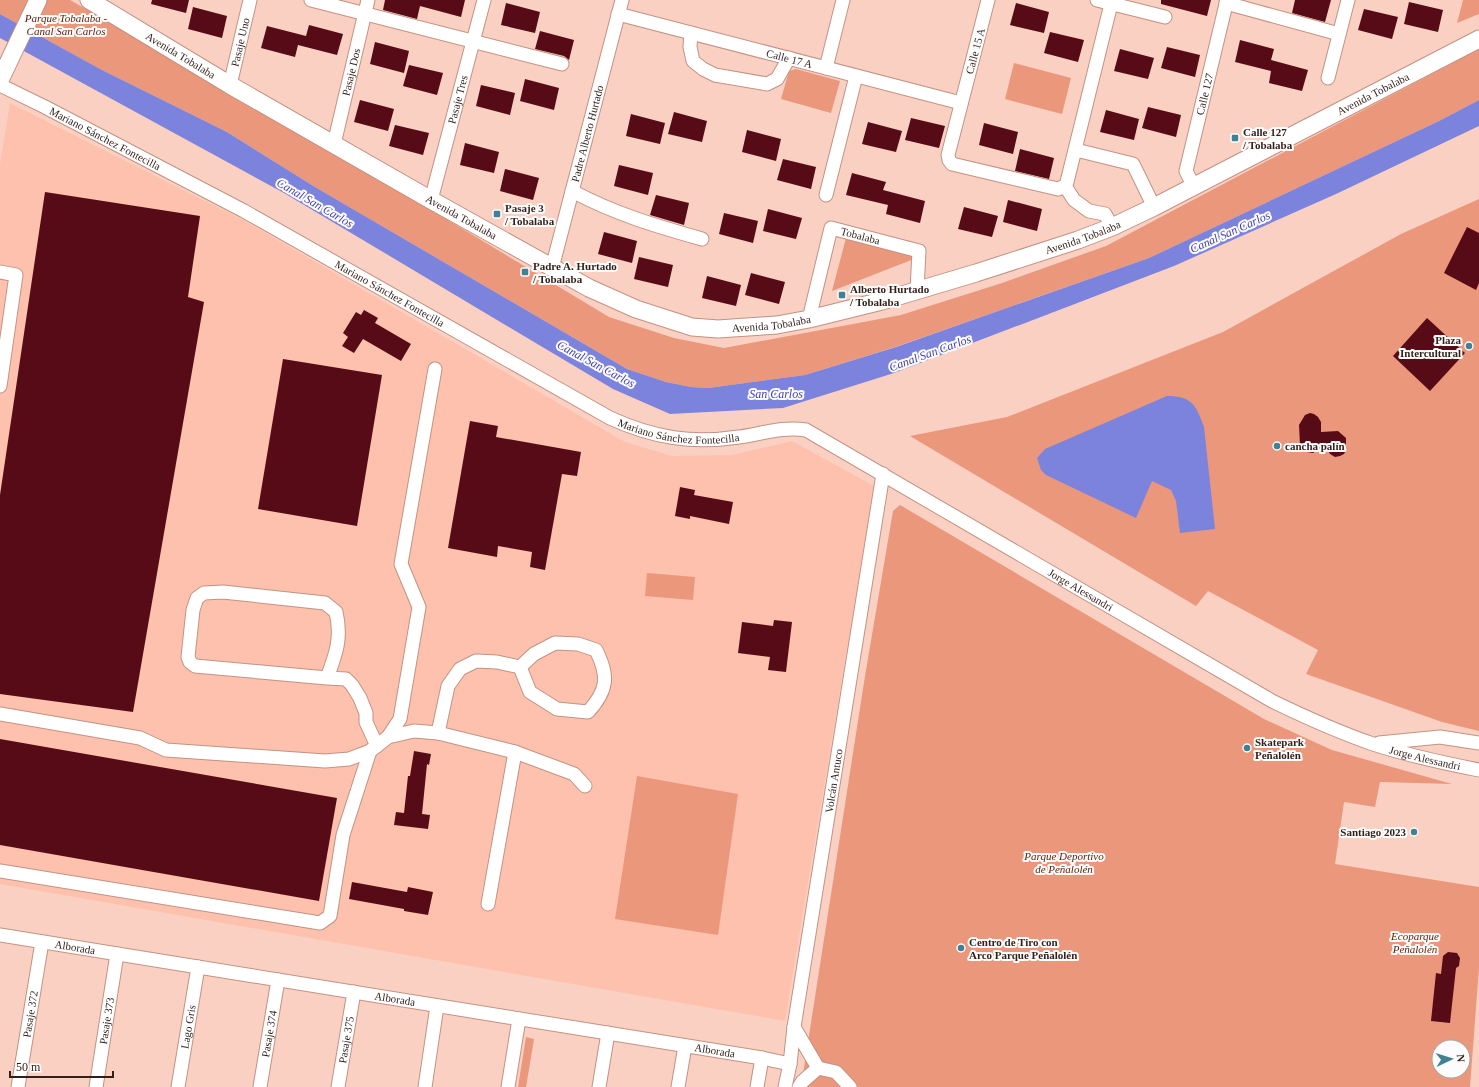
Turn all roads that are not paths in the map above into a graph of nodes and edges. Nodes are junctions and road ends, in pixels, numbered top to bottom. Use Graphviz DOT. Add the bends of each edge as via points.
graph roads {
  1 [pos="38,0"];
  2 [pos="89,0"];
  3 [pos="250,0"];
  4 [pos="311,0"];
  5 [pos="368,0"];
  6 [pos="484,0"];
  7 [pos="622,0"];
  8 [pos="843,0"];
  9 [pos="988,0"];
  10 [pos="1097,0"];
  11 [pos="1348,0"];
  12 [pos="1111,2"];
  13 [pos="1227,2"];
  14 [pos="364,14"];
  15 [pos="618,14"];
  16 [pos="1165,17"];
  17 [pos="690,33"];
  18 [pos="1339,34"];
  19 [pos="1479,39"];
  20 [pos="473,42"];
  21 [pos="789,58"];
  22 [pos="562,64"];
  23 [pos="826,68"];
  24 [pos="856,76"];
  25 [pos="1328,78"];
  26 [pos="0,80"];
  27 [pos="0,85"];
  28 [pos="230,85"];
  29 [pos="961,102"];
  30 [pos="334,144"];
  31 [pos="1076,150"];
  32 [pos="1065,186"];
  33 [pos="1194,187"];
  34 [pos="572,191"];
  35 [pos="826,195"];
  36 [pos="431,200"];
  37 [pos="1154,207"];
  38 [pos="1112,227"];
  39 [pos="702,239"];
  40 [pos="552,268"];
  41 [pos="0,272"];
  42 [pos="916,290"];
  43 [pos="809,319"];
  44 [pos="435,369"];
  45 [pos="0,386"];
  46 [pos="795,428"];
  47 [pos="884,474"];
  48 [pos="520,667"];
  49 [pos="327,678"];
  50 [pos="0,714"];
  51 [pos="438,733"];
  52 [pos="388,737"];
  53 [pos="1372,743"];
  54 [pos="1479,744"];
  55 [pos="373,748"];
  56 [pos="515,752"];
  57 [pos="1479,770"];
  58 [pos="585,786"];
  59 [pos="0,871"];
  60 [pos="488,904"];
  61 [pos="0,935"];
  62 [pos="42,942"];
  63 [pos="117,954"];
  64 [pos="198,967"];
  65 [pos="278,980"];
  66 [pos="354,992"];
  67 [pos="437,1006"];
  68 [pos="519,1019"];
  69 [pos="794,1027"];
  70 [pos="608,1033"];
  71 [pos="686,1046"];
  72 [pos="762,1058"];
  73 [pos="790,1064"];
  74 [pos="818,1068"];
  75 [pos="18,1087"];
  76 [pos="96,1087"];
  77 [pos="178,1087"];
  78 [pos="260,1087"];
  79 [pos="338,1087"];
  80 [pos="425,1087"];
  81 [pos="508,1087"];
  82 [pos="599,1087"];
  83 [pos="678,1087"];
  84 [pos="757,1087"];
  85 [pos="785,1087"];
  86 [pos="799,1087"];
  87 [pos="850,1087"];
  1 -- 26 [label="main road"];
  2 -- 28 [label="main road, Avenida Tobalaba"];
  3 -- 28 [label="street, Pasaje Uno"];
  4 -- 14 [label="street"];
  5 -- 14 [label="street, Pasaje Dos"];
  6 -- 20 [label="street, Pasaje Tres"];
  7 -- 15 [label="street, Padre Alberto Hurtado"];
  8 -- 23 [label="street"];
  9 -- 29 [label="street, Calle 15 A"];
  10 -- 12 [label="street"];
  11 -- 18 [label="street"];
  12 -- 16 [label="street"];
  12 -- 31 [label="street"];
  13 -- 18 [label="street"];
  13 -- 33 [label="street, Calle 127" via="1186,171"];
  14 -- 20 [label="street"];
  14 -- 30 [label="street, Pasaje Dos"];
  15 -- 17 [label="street, Calle 17 A"];
  15 -- 34 [label="street, Padre Alberto Hurtado"];
  17 -- 21 [label="street, Calle 17 A"];
  17 -- 21 [label="street" via="693,62 715,75 768,84 778,80"];
  18 -- 25 [label="street"];
  19 -- 33 [label="main road, Avenida Tobalaba"];
  20 -- 22 [label="street"];
  20 -- 36 [label="street, Pasaje Tres"];
  21 -- 23 [label="street, Calle 17 A"];
  23 -- 24 [label="street, Calle 17 A"];
  24 -- 29 [label="street, Calle 17 A"];
  24 -- 35 [label="street"];
  27 -- 46 [label="street, Mariano Sánchez Fontecilla" via="244,211 622,423 659,435 697,440 723,439"];
  28 -- 30 [label="main road, Avenida Tobalaba"];
  29 -- 32 [label="street, Calle 15 A" via="948,155 952,164 1058,189"];
  30 -- 36 [label="main road, Avenida Tobalaba"];
  31 -- 32 [label="street"];
  31 -- 37 [label="street" via="1133,164"];
  32 -- 38 [label="street" via="1074,200 1089,211 1105,214"];
  33 -- 37 [label="main road, Avenida Tobalaba"];
  34 -- 39 [label="street" via="598,205"];
  34 -- 40 [label="street, Padre Alberto Hurtado"];
  36 -- 40 [label="main road, Avenida Tobalaba"];
  37 -- 38 [label="main road, Avenida Tobalaba"];
  38 -- 42 [label="main road, Avenida Tobalaba" via="1035,254"];
  40 -- 43 [label="main road, Avenida Tobalaba" via="636,309 692,328 758,326"];
  41 -- 45 [label="street" via="16,275"];
  42 -- 43 [label="main road, Avenida Tobalaba"];
  42 -- 43 [label="street, Tobalaba" via="919,251 831,228"];
  44 -- 52 [label="street" via="401,564 419,607 400,719"];
  46 -- 47 [label="street, Jorge Alessandri" via="816,435"];
  47 -- 53 [label="street, Jorge Alessandri" via="1272,701"];
  47 -- 69 [label="street, Volcán Antuco"];
  48 -- 48 [label="street" via="530,692 557,710 588,712 598,700 604,684 604,666 596,650 578,644 556,643 534,654"];
  48 -- 51 [label="street" via="476,661 460,669 448,686"];
  49 -- 49 [label="street" via="336,654 339,634 336,612 325,603 223,592 204,593 197,598 193,610 188,657 195,666"];
  49 -- 55 [label="street" via="346,680 352,685 366,713"];
  50 -- 55 [label="street" via="140,738 166,750 325,762 349,759"];
  51 -- 52 [label="street" via="414,731"];
  51 -- 56 [label="street"];
  52 -- 55 [label="street"];
  53 -- 54 [label="street, Jorge Alessandri" via="1440,737"];
  53 -- 57 [label="street, Jorge Alessandri"];
  55 -- 59 [label="street" via="343,835 330,916 320,923"];
  56 -- 58 [label="street" via="574,774"];
  56 -- 60 [label="street"];
  61 -- 62 [label="street, Alborada"];
  62 -- 63 [label="street, Alborada"];
  62 -- 75 [label="street, Pasaje 372"];
  63 -- 64 [label="street, Alborada"];
  63 -- 76 [label="street, Pasaje 373"];
  64 -- 65 [label="street, Alborada"];
  64 -- 77 [label="street, Lago Gris"];
  65 -- 66 [label="street, Alborada"];
  65 -- 78 [label="street, Pasaje 374"];
  66 -- 67 [label="street, Alborada"];
  66 -- 79 [label="street, Pasaje 375"];
  67 -- 68 [label="street, Alborada"];
  67 -- 80 [label="street"];
  68 -- 70 [label="street, Alborada"];
  68 -- 81 [label="street"];
  69 -- 73 [label="street, Volcán Antuco"];
  69 -- 74 [label="street"];
  70 -- 71 [label="street, Alborada"];
  70 -- 82 [label="street"];
  71 -- 72 [label="street, Alborada"];
  71 -- 83 [label="street"];
  72 -- 73 [label="street, Alborada"];
  72 -- 84 [label="street"];
  73 -- 85 [label="street, Volcán Antuco"];
  74 -- 86 [label="street"];
  74 -- 87 [label="street" via="836,1072"];
}
